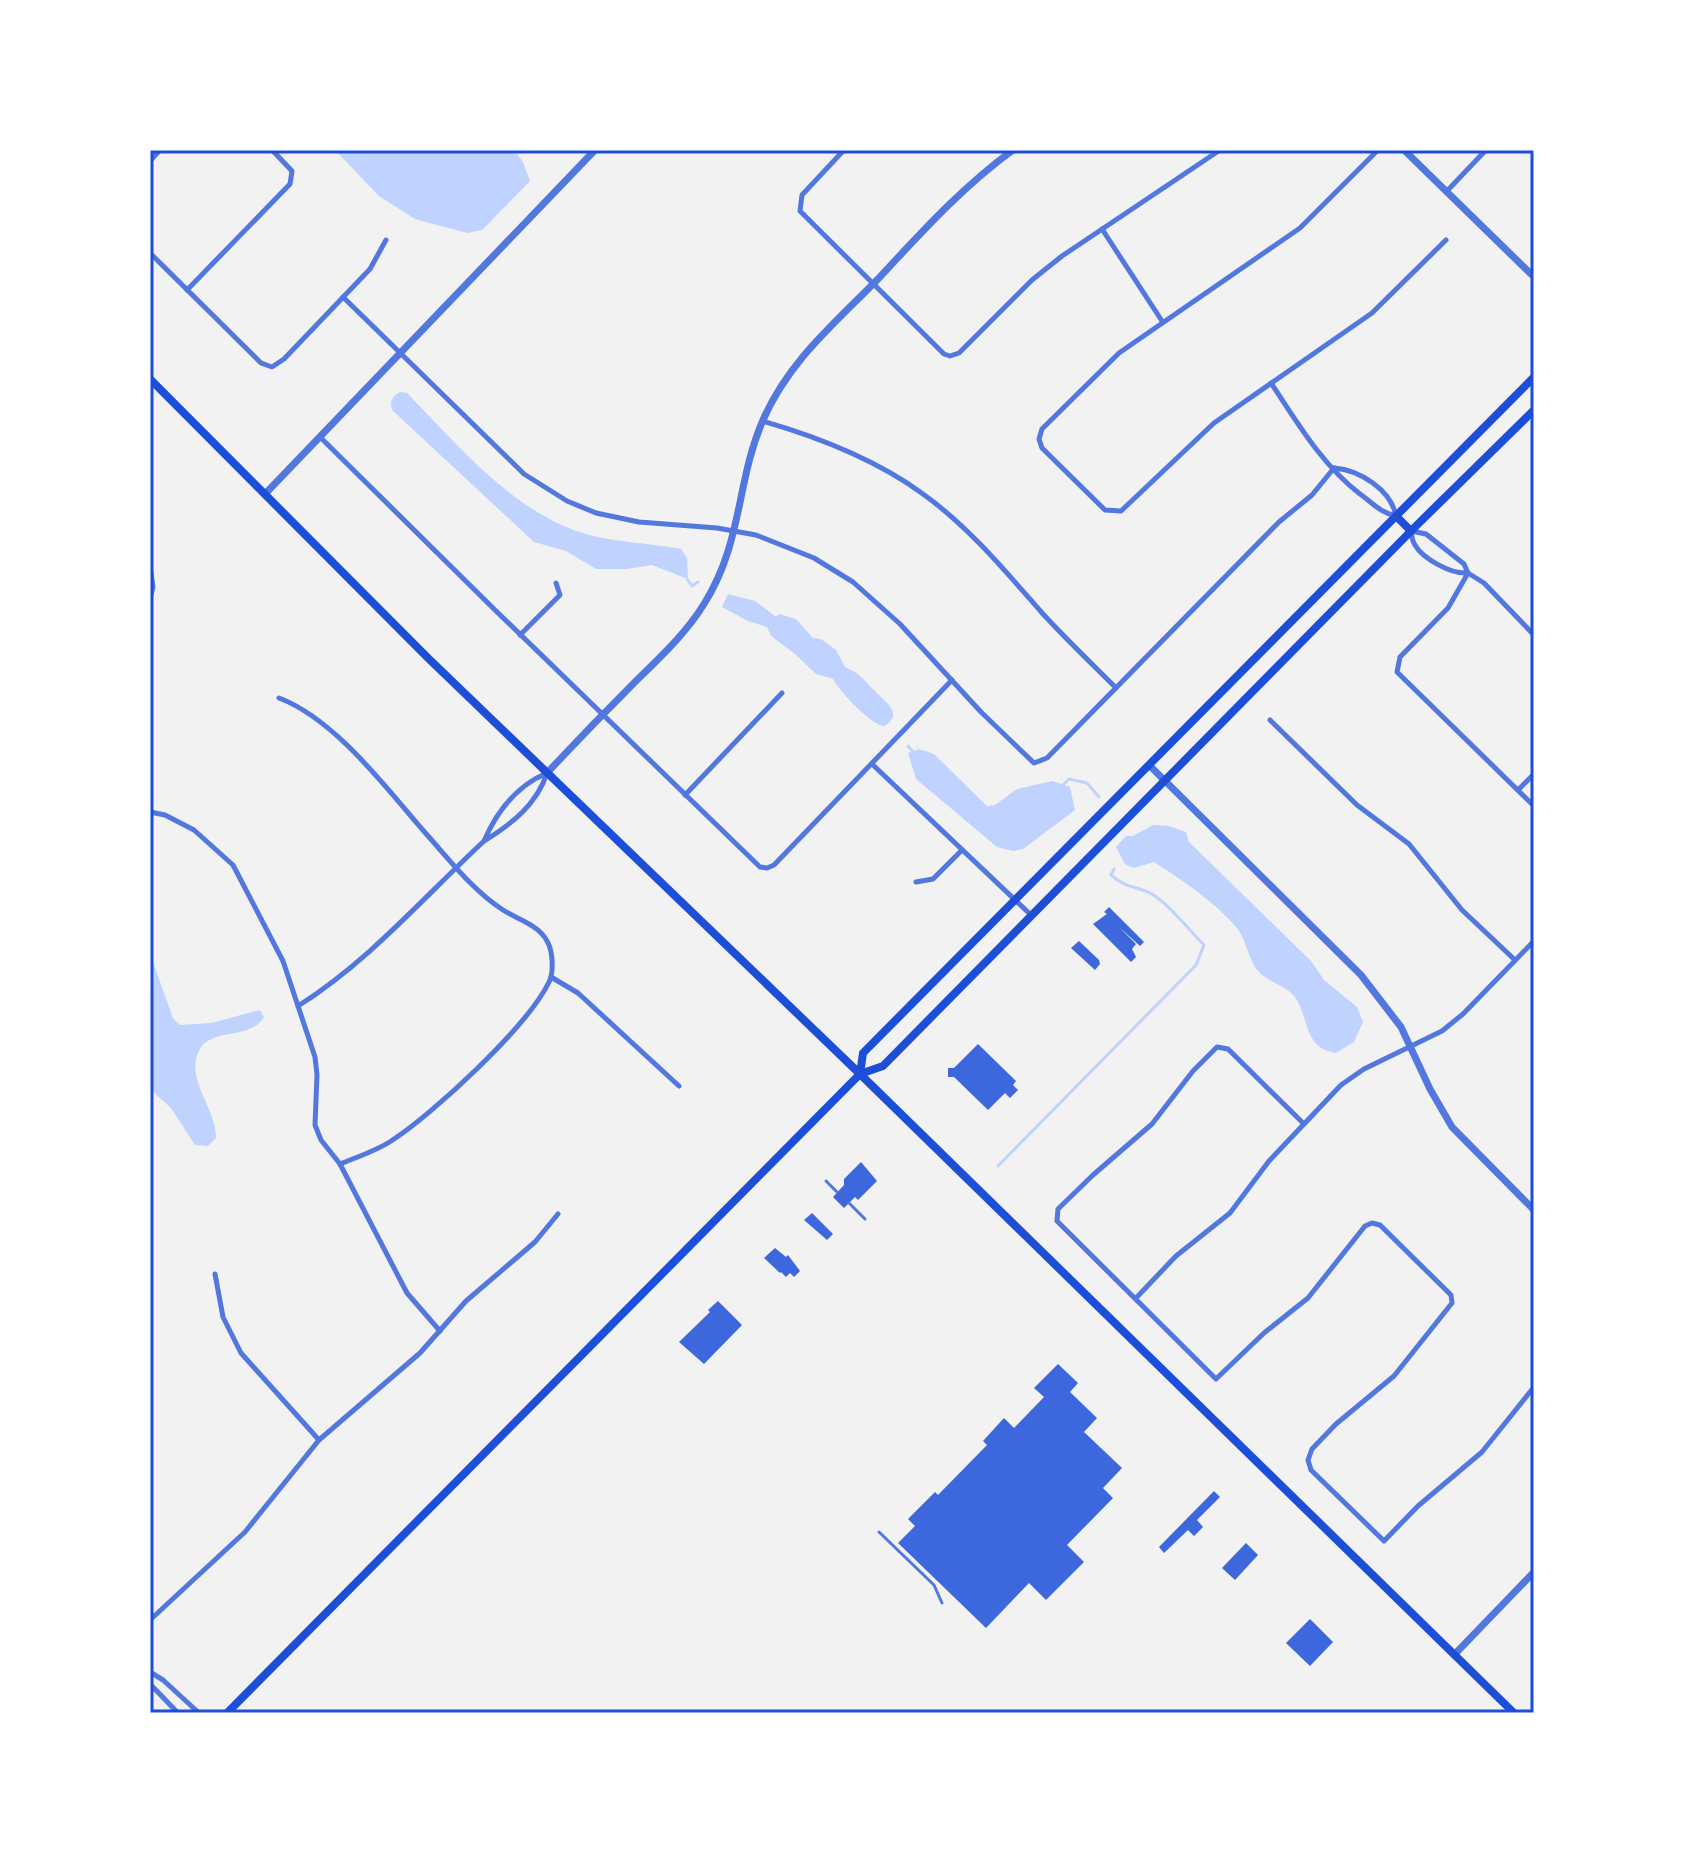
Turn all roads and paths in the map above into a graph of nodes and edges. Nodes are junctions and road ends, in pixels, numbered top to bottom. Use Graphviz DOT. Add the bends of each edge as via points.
graph roads {
  1 [pos="160,150"];
  2 [pos="272,150"];
  3 [pos="595,150"];
  4 [pos="844,150"];
  5 [pos="1013,150"];
  6 [pos="1220,150"];
  7 [pos="1378,150"];
  8 [pos="1404,150"];
  9 [pos="1486,150"];
  10 [pos="150,161"];
  11 [pos="1446,192"];
  12 [pos="1102,229"];
  13 [pos="386,240"];
  14 [pos="1446,240"];
  15 [pos="150,253"];
  16 [pos="1534,277"];
  17 [pos="873,283"];
  18 [pos="187,290"];
  19 [pos="343,297"];
  20 [pos="1162,321"];
  21 [pos="400,353"];
  22 [pos="1534,377"];
  23 [pos="1271,383"];
  24 [pos="152,384"];
  25 [pos="1534,410"];
  26 [pos="762,421"];
  27 [pos="320,437"];
  28 [pos="1334,468"];
  29 [pos="265,494"];
  30 [pos="1396,516"];
  31 [pos="735,531"];
  32 [pos="1411,531"];
  33 [pos="150,566"];
  34 [pos="1468,573"];
  35 [pos="556,583"];
  36 [pos="150,598"];
  37 [pos="520,635"];
  38 [pos="1534,635"];
  39 [pos="952,680"];
  40 [pos="1116,688"];
  41 [pos="782,693"];
  42 [pos="279,698"];
  43 [pos="603,715"];
  44 [pos="1270,720"];
  45 [pos="872,764"];
  46 [pos="1149,765"];
  47 [pos="547,773"];
  48 [pos="1534,774"];
  49 [pos="1165,782"];
  50 [pos="1518,790"];
  51 [pos="685,795"];
  52 [pos="1534,806"];
  53 [pos="150,812"];
  54 [pos="484,841"];
  55 [pos="962,850"];
  56 [pos="456,867"];
  57 [pos="916,882"];
  58 [pos="1015,901"];
  59 [pos="1032,916"];
  60 [pos="1534,941"];
  61 [pos="1515,960"];
  62 [pos="551,977"];
  63 [pos="298,1006"];
  64 [pos="1410,1046"];
  65 [pos="860,1074"];
  66 [pos="679,1086"];
  67 [pos="1304,1124"];
  68 [pos="340,1164"];
  69 [pos="826,1181"];
  70 [pos="837,1192"];
  71 [pos="849,1203"];
  72 [pos="1534,1210"];
  73 [pos="558,1214"];
  74 [pos="865,1219"];
  75 [pos="215,1274"];
  76 [pos="1136,1298"];
  77 [pos="440,1331"];
  78 [pos="1534,1387"];
  79 [pos="319,1440"];
  80 [pos="879,1532"];
  81 [pos="1534,1572"];
  82 [pos="942,1603"];
  83 [pos="150,1620"];
  84 [pos="1454,1655"];
  85 [pos="150,1672"];
  86 [pos="150,1684"];
  87 [pos="178,1713"];
  88 [pos="199,1713"];
  89 [pos="227,1713"];
  90 [pos="1514,1713"];
  1 -- 10 [label="street"];
  2 -- 18 [label="street" via="293,177"];
  3 -- 21 [label="street"];
  4 -- 17 [label="street" via="802,195 799,206 803,216"];
  5 -- 17 [label="street" via="965,188"];
  6 -- 12 [label="street"];
  7 -- 20 [label="street" via="1300,228"];
  8 -- 11 [label="street"];
  9 -- 11 [label="street"];
  11 -- 16 [label="street"];
  12 -- 17 [label="street" via="1032,280 956,355 944,354"];
  12 -- 20 [label="street"];
  13 -- 19 [label="street" via="370,269"];
  14 -- 23 [label="street" via="1372,313"];
  15 -- 18 [label="street"];
  17 -- 26 [label="street" via="804,353"];
  18 -- 19 [label="street" via="261,363 272,367"];
  19 -- 21 [label="street"];
  20 -- 23 [label="street" via="1119,353 1039,434 1042,448 1105,510 1126,508 1214,423"];
  21 -- 27 [label="street"];
  21 -- 31 [label="street" via="524,474 567,501 639,522"];
  22 -- 30 [label="main road"];
  23 -- 28 [label="street" via="1311,444"];
  24 -- 29 [label="main road"];
  25 -- 32 [label="main road"];
  26 -- 31 [label="street"];
  26 -- 40 [label="street" via="833,445 923,494 967,532"];
  27 -- 29 [label="street"];
  27 -- 37 [label="street"];
  28 -- 30 [label="street" via="1381,513"];
  28 -- 30 [label="street" via="1349,469 1373,484 1393,501"];
  28 -- 40 [label="street"];
  29 -- 47 [label="main road"];
  30 -- 32 [label="main road"];
  30 -- 46 [label="main road"];
  31 -- 39 [label="street" via="814,558 853,582"];
  31 -- 43 [label="street" via="703,606"];
  32 -- 34 [label="street" via="1426,534"];
  32 -- 34 [label="street" via="1415,546 1428,557 1457,574"];
  32 -- 49 [label="main road"];
  33 -- 36 [label="street"];
  34 -- 38 [label="street"];
  34 -- 50 [label="street" via="1448,608 1400,657 1397,667 1400,676"];
  35 -- 37 [label="street" via="560,595"];
  37 -- 43 [label="street"];
  39 -- 40 [label="street" via="1038,763"];
  39 -- 45 [label="street"];
  41 -- 51 [label="street"];
  42 -- 56 [label="street" via="303,710 356,755"];
  43 -- 47 [label="street"];
  43 -- 51 [label="street"];
  44 -- 61 [label="street" via="1357,805 1409,844 1462,910"];
  45 -- 51 [label="street" via="767,868"];
  45 -- 55 [label="street"];
  46 -- 49 [label="street"];
  46 -- 58 [label="main road"];
  47 -- 54 [label="street" via="541,792 507,827"];
  47 -- 54 [label="street" via="530,780 496,814"];
  47 -- 65 [label="main road"];
  48 -- 50 [label="street"];
  49 -- 59 [label="main road"];
  49 -- 64 [label="street" via="1361,975"];
  50 -- 52 [label="street"];
  53 -- 63 [label="street" via="194,830 233,865 283,961"];
  54 -- 56 [label="street"];
  55 -- 57 [label="street" via="933,879"];
  55 -- 58 [label="street"];
  56 -- 62 [label="street" via="493,903 544,936"];
  56 -- 63 [label="street" via="370,953"];
  58 -- 59 [label="street"];
  58 -- 65 [label="main road" via="863,1053"];
  59 -- 65 [label="main road" via="883,1066"];
  60 -- 61 [label="street"];
  61 -- 64 [label="street" via="1442,1031"];
  62 -- 66 [label="street" via="578,993"];
  62 -- 68 [label="street" via="514,1028 424,1116 389,1142"];
  63 -- 68 [label="street" via="315,1057 315,1125"];
  64 -- 67 [label="street" via="1352,1077"];
  64 -- 72 [label="street" via="1452,1127"];
  65 -- 84 [label="main road"];
  65 -- 89 [label="main road"];
  67 -- 76 [label="street" via="1230,1213 1176,1256"];
  67 -- 76 [label="street" via="1228,1049 1217,1047 1144,1133 1058,1209 1059,1223"];
  68 -- 77 [label="street" via="407,1293"];
  69 -- 70 [label="lane"];
  71 -- 74 [label="lane"];
  73 -- 77 [label="street"];
  75 -- 79 [label="street" via="223,1317 241,1353"];
  76 -- 78 [label="street" via="1216,1379 1308,1298 1368,1224 1380,1225 1451,1295 1452,1303 1394,1376 1309,1454 1311,1470 1384,1541 1482,1452"];
  77 -- 79 [label="street"];
  79 -- 83 [label="street" via="245,1532"];
  80 -- 82 [label="lane" via="934,1585"];
  81 -- 84 [label="street"];
  84 -- 90 [label="main road"];
  85 -- 88 [label="street"];
  86 -- 87 [label="street"];
}
